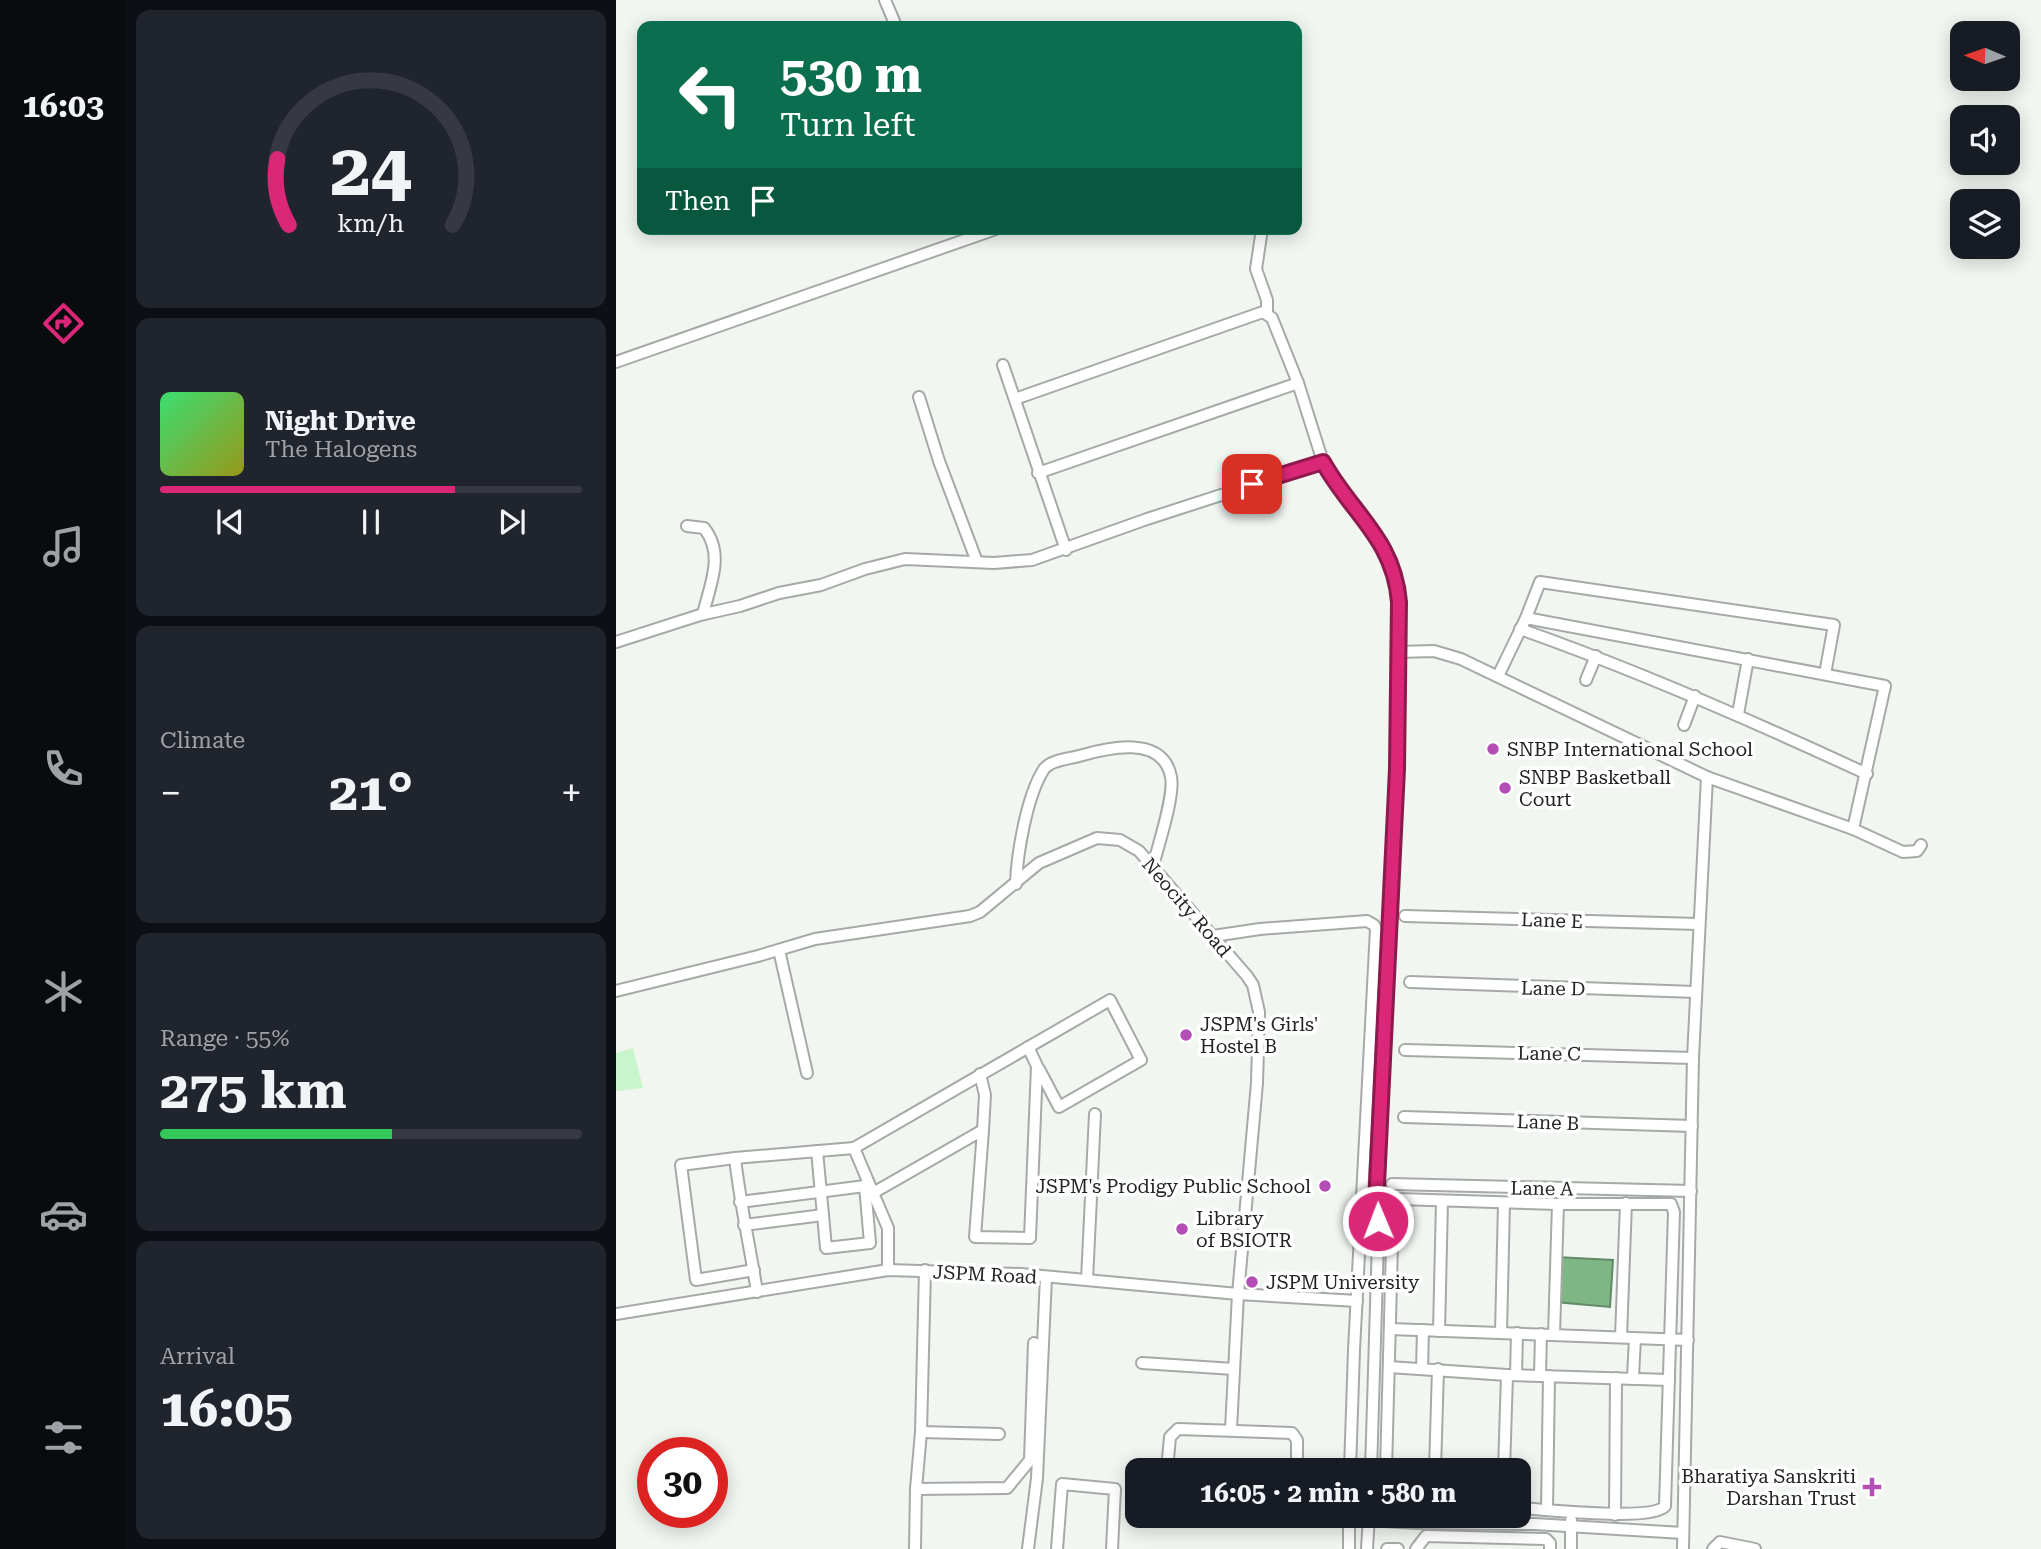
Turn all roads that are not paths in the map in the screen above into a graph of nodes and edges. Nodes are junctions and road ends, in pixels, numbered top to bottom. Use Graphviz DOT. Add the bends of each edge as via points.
graph roads {
  1 [pos="885,0"];
  2 [pos="894,21"];
  3 [pos="959,235"];
  4 [pos="978,235"];
  5 [pos="1261,235"];
  6 [pos="961,241"];
  7 [pos="1267,313"];
  8 [pos="616,362"];
  9 [pos="1003,365"];
  10 [pos="1298,383"];
  11 [pos="919,397"];
  12 [pos="1014,399"];
  13 [pos="1323,462"];
  14 [pos="1038,473"];
  15 [pos="687,526"];
  16 [pos="1066,550"];
  17 [pos="977,562"];
  18 [pos="703,614"];
  19 [pos="1526,618"];
  20 [pos="1520,629"];
  21 [pos="616,642"];
  22 [pos="1397,652"];
  23 [pos="1596,656"];
  24 [pos="1748,659"];
  25 [pos="1825,674"];
  26 [pos="1498,676"];
  27 [pos="1586,680"];
  28 [pos="1695,696"];
  29 [pos="1738,714"];
  30 [pos="1684,725"];
  31 [pos="1867,774"];
  32 [pos="1707,777"];
  33 [pos="1853,829"];
  34 [pos="1921,845"];
  35 [pos="1153,866"];
  36 [pos="1016,884"];
  37 [pos="1405,916"];
  38 [pos="1699,924"];
  39 [pos="1213,936"];
  40 [pos="779,950"];
  41 [pos="1410,982"];
  42 [pos="616,990"];
  43 [pos="1696,992"];
  44 [pos="1028,1047"];
  45 [pos="1405,1050"];
  46 [pos="1693,1058"];
  47 [pos="1037,1066"];
  48 [pos="807,1073"];
  49 [pos="980,1074"];
  50 [pos="1095,1114"];
  51 [pos="1404,1117"];
  52 [pos="1692,1126"];
  53 [pos="983,1130"];
  54 [pos="854,1148"];
  55 [pos="817,1151"];
  56 [pos="735,1158"];
  57 [pos="1392,1184"];
  58 [pos="869,1188"];
  59 [pos="821,1191"];
  60 [pos="1691,1191"];
  61 [pos="1442,1201"];
  62 [pos="740,1202"];
  63 [pos="1504,1203"];
  64 [pos="1626,1203"];
  65 [pos="1558,1204"];
  66 [pos="822,1214"];
  67 [pos="744,1225"];
  68 [pos="754,1270"];
  69 [pos="888,1270"];
  70 [pos="925,1270"];
  71 [pos="1046,1277"];
  72 [pos="1087,1280"];
  73 [pos="757,1292"];
  74 [pos="1238,1294"];
  75 [pos="1357,1301"];
  76 [pos="616,1314"];
  77 [pos="1390,1329"];
  78 [pos="1423,1330"];
  79 [pos="1439,1331"];
  80 [pos="1502,1333"];
  81 [pos="1517,1333"];
  82 [pos="1541,1334"];
  83 [pos="1554,1335"];
  84 [pos="1621,1337"];
  85 [pos="1635,1338"];
  86 [pos="1670,1339"];
  87 [pos="1688,1340"];
  88 [pos="1034,1343"];
  89 [pos="1374,1349"];
  90 [pos="1390,1349"];
  91 [pos="1142,1363"];
  92 [pos="1389,1367"];
  93 [pos="1234,1368"];
  94 [pos="1422,1369"];
  95 [pos="1438,1370"];
  96 [pos="1511,1375"];
  97 [pos="1545,1376"];
  98 [pos="1633,1377"];
  99 [pos="1616,1378"];
  100 [pos="1669,1380"];
  101 [pos="1231,1429"];
  102 [pos="921,1432"];
  103 [pos="999,1434"];
  104 [pos="1168,1458"];
  105 [pos="1297,1458"];
  106 [pos="1350,1458"];
  107 [pos="1371,1458"];
  108 [pos="1386,1458"];
  109 [pos="1435,1458"];
  110 [pos="1505,1458"];
  111 [pos="916,1489"];
  112 [pos="1531,1508"];
  113 [pos="1547,1509"];
  114 [pos="1571,1510"];
  115 [pos="1615,1515"];
  116 [pos="1531,1523"];
  117 [pos="1571,1526"];
  118 [pos="1349,1528"];
  119 [pos="1368,1528"];
  120 [pos="1683,1533"];
  121 [pos="1419,1548"];
  122 [pos="915,1549"];
  123 [pos="1028,1549"];
  124 [pos="1057,1549"];
  125 [pos="1112,1549"];
  126 [pos="1349,1549"];
  127 [pos="1367,1549"];
  128 [pos="1387,1549"];
  129 [pos="1398,1549"];
  130 [pos="1550,1549"];
  131 [pos="1571,1549"];
  132 [pos="1683,1549"];
  133 [pos="1713,1549"];
  134 [pos="1755,1549"];
  1 -- 2 [label="street"];
  3 -- 6 [label="street"];
  4 -- 6 [label="street"];
  5 -- 7 [label="street" via="1256,269"];
  6 -- 8 [label="street"];
  7 -- 10 [label="street"];
  7 -- 12 [label="street"];
  9 -- 12 [label="street"];
  10 -- 13 [label="street"];
  10 -- 14 [label="street"];
  11 -- 17 [label="street"];
  12 -- 14 [label="street"];
  13 -- 16 [label="street"];
  13 -- 22 [label="street" via="1380,541 1394,570 1399,602"];
  14 -- 16 [label="street"];
  15 -- 18 [label="street" via="704,528 717,556"];
  16 -- 17 [label="street" via="1032,561"];
  17 -- 18 [label="street" via="905,559"];
  18 -- 21 [label="street"];
  19 -- 20 [label="street"];
  19 -- 24 [label="street"];
  19 -- 25 [label="street" via="1539,582 1835,625"];
  20 -- 23 [label="street"];
  20 -- 26 [label="street"];
  22 -- 26 [label="street" via="1444,653"];
  22 -- 89 [label="street" via="1397,780 1377,1184"];
  23 -- 27 [label="street"];
  23 -- 28 [label="street"];
  24 -- 25 [label="street"];
  24 -- 29 [label="street"];
  25 -- 31 [label="street" via="1885,686"];
  26 -- 32 [label="street"];
  28 -- 29 [label="street"];
  28 -- 30 [label="street"];
  29 -- 31 [label="street"];
  31 -- 33 [label="street"];
  32 -- 33 [label="street"];
  32 -- 38 [label="street"];
  33 -- 34 [label="street" via="1903,852 1917,851"];
  35 -- 36 [label="street, Neocity Road" via="1130,844 1097,838 1039,863"];
  35 -- 36 [label="street" via="1171,790 1169,770 1151,751 1120,747 1055,762 1044,770 1019,842"];
  35 -- 39 [label="street, Neocity Road"];
  36 -- 40 [label="street, Neocity Road" via="970,916 815,939"];
  37 -- 38 [label="street, Lane E"];
  38 -- 43 [label="street"];
  39 -- 74 [label="street, Neocity Road" via="1253,985 1259,1012"];
  39 -- 75 [label="street" via="1367,921 1376,929"];
  40 -- 42 [label="street, Neocity Road"];
  40 -- 48 [label="street"];
  41 -- 43 [label="street, Lane D"];
  43 -- 46 [label="street"];
  44 -- 47 [label="street"];
  44 -- 47 [label="street" via="1110,1000 1141,1060 1059,1107"];
  44 -- 49 [label="street"];
  45 -- 46 [label="street, Lane C"];
  46 -- 52 [label="street"];
  47 -- 53 [label="street" via="1030,1238 975,1237"];
  49 -- 53 [label="street" via="985,1096"];
  49 -- 54 [label="street"];
  50 -- 72 [label="street"];
  51 -- 52 [label="street, Lane B"];
  52 -- 60 [label="street"];
  53 -- 58 [label="street"];
  54 -- 55 [label="street"];
  54 -- 58 [label="street"];
  55 -- 56 [label="street"];
  55 -- 59 [label="street"];
  56 -- 62 [label="street"];
  56 -- 68 [label="street" via="681,1165 696,1280"];
  57 -- 60 [label="street, Lane A"];
  58 -- 59 [label="street"];
  58 -- 66 [label="street" via="870,1242 826,1248"];
  58 -- 69 [label="street" via="887,1228"];
  59 -- 62 [label="street"];
  59 -- 66 [label="street"];
  60 -- 87 [label="street"];
  61 -- 63 [label="street"];
  61 -- 77 [label="street" via="1403,1198 1395,1203"];
  61 -- 79 [label="street"];
  62 -- 67 [label="street"];
  63 -- 65 [label="street"];
  63 -- 80 [label="street"];
  64 -- 65 [label="street"];
  64 -- 84 [label="street"];
  64 -- 86 [label="street" via="1673,1206"];
  65 -- 83 [label="street"];
  66 -- 67 [label="street"];
  67 -- 68 [label="street"];
  68 -- 73 [label="street"];
  69 -- 70 [label="street, JSPM Road"];
  69 -- 73 [label="street, JSPM Road"];
  70 -- 71 [label="street, JSPM Road"];
  70 -- 102 [label="street"];
  71 -- 72 [label="street, JSPM Road"];
  71 -- 123 [label="street" via="1037,1478"];
  72 -- 74 [label="street, JSPM Road"];
  73 -- 76 [label="street, JSPM Road"];
  74 -- 75 [label="street, JSPM Road"];
  74 -- 93 [label="street, Neocity Road"];
  75 -- 106 [label="street"];
  77 -- 78 [label="street"];
  77 -- 90 [label="street"];
  78 -- 79 [label="street"];
  78 -- 94 [label="street"];
  79 -- 80 [label="street"];
  80 -- 81 [label="street"];
  81 -- 82 [label="street"];
  81 -- 96 [label="street"];
  82 -- 83 [label="street"];
  82 -- 97 [label="street"];
  83 -- 84 [label="street"];
  84 -- 85 [label="street"];
  85 -- 86 [label="street"];
  85 -- 98 [label="street"];
  86 -- 87 [label="street"];
  86 -- 100 [label="street"];
  87 -- 120 [label="street"];
  88 -- 111 [label="street" via="1030,1460 1015,1479 1007,1488"];
  89 -- 90 [label="street"];
  89 -- 107 [label="street"];
  90 -- 92 [label="street"];
  91 -- 93 [label="street"];
  92 -- 94 [label="street"];
  92 -- 108 [label="street"];
  93 -- 101 [label="street, Neocity Road"];
  94 -- 95 [label="street"];
  95 -- 96 [label="street"];
  95 -- 109 [label="street"];
  96 -- 97 [label="street"];
  96 -- 110 [label="street"];
  97 -- 99 [label="street"];
  97 -- 113 [label="street"];
  98 -- 99 [label="street"];
  98 -- 100 [label="street"];
  99 -- 115 [label="street"];
  100 -- 115 [label="street" via="1665,1506 1658,1512"];
  101 -- 104 [label="street" via="1178,1429 1170,1437"];
  101 -- 105 [label="street" via="1292,1433 1297,1440"];
  102 -- 103 [label="street"];
  102 -- 111 [label="street"];
  111 -- 122 [label="street"];
  112 -- 113 [label="street"];
  113 -- 114 [label="street"];
  114 -- 115 [label="street"];
  114 -- 117 [label="street"];
  116 -- 117 [label="street"];
  117 -- 120 [label="street"];
  117 -- 131 [label="street"];
  118 -- 126 [label="street"];
  119 -- 127 [label="street"];
  120 -- 132 [label="street"];
  121 -- 130 [label="street" via="1426,1536 1546,1539"];
  124 -- 125 [label="street" via="1062,1484 1115,1489"];
  128 -- 129 [label="street"];
  133 -- 134 [label="street" via="1720,1542"];
}
